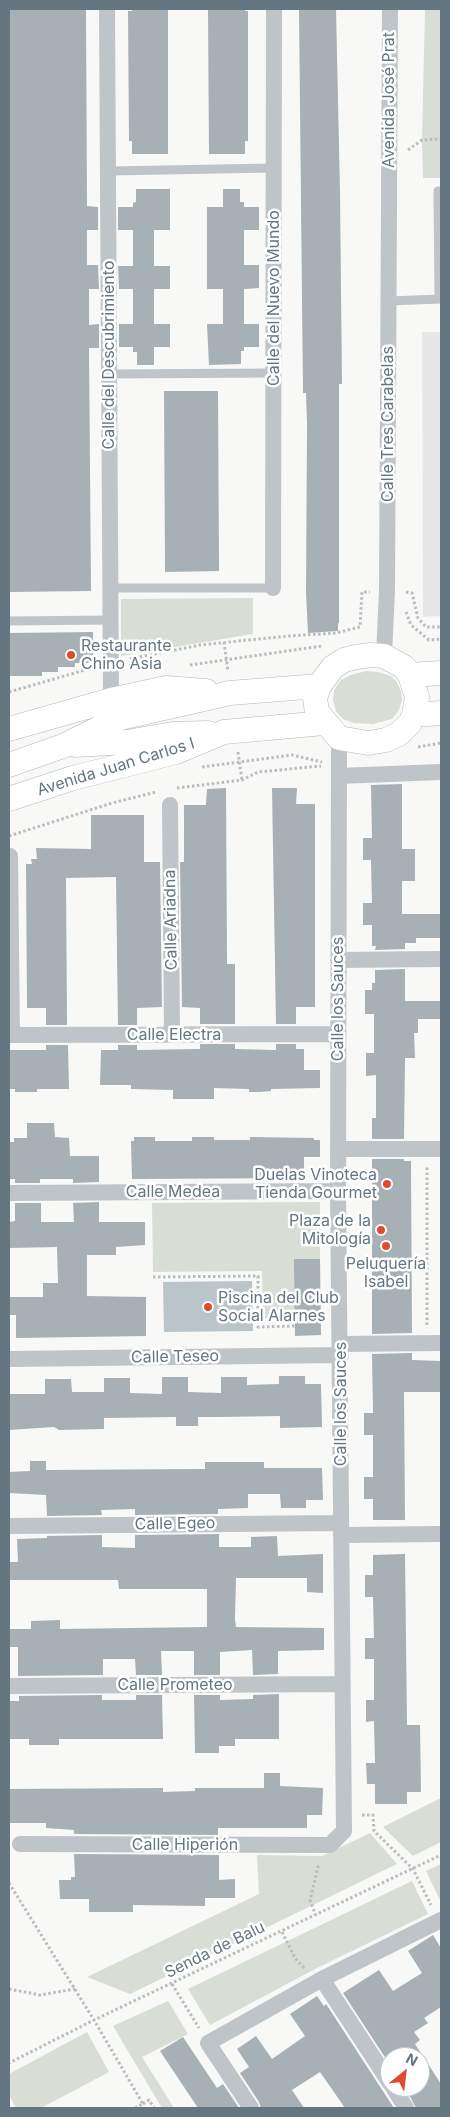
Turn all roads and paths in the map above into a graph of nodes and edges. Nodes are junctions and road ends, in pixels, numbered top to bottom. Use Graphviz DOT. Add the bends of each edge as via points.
graph roads {
  1 [pos="107,9"];
  2 [pos="274,9"];
  3 [pos="390,9"];
  4 [pos="441,139"];
  5 [pos="389,150"];
  6 [pos="273,168"];
  7 [pos="109,171"];
  8 [pos="389,191"];
  9 [pos="441,191"];
  10 [pos="440,300"];
  11 [pos="389,301"];
  12 [pos="274,373"];
  13 [pos="109,374"];
  14 [pos="110,588"];
  15 [pos="273,588"];
  16 [pos="387,598"];
  17 [pos="110,620"];
  18 [pos="9,621"];
  19 [pos="441,627"];
  20 [pos="441,639"];
  21 [pos="330,643"];
  22 [pos="384,656"];
  23 [pos="110,663"];
  24 [pos="185,666"];
  25 [pos="441,673"];
  26 [pos="410,676"];
  27 [pos="319,686"];
  28 [pos="9,692"];
  29 [pos="230,693"];
  30 [pos="111,700"];
  31 [pos="441,713"];
  32 [pos="414,715"];
  33 [pos="9,729"];
  34 [pos="332,730"];
  35 [pos="224,732"];
  36 [pos="441,743"];
  37 [pos="63,746"];
  38 [pos="417,748"];
  39 [pos="9,764"];
  40 [pos="201,768"];
  41 [pos="339,770"];
  42 [pos="441,772"];
  43 [pos="166,795"];
  44 [pos="9,799"];
  45 [pos="9,836"];
  46 [pos="10,856"];
  47 [pos="441,959"];
  48 [pos="338,960"];
  49 [pos="338,1034"];
  50 [pos="11,1035"];
  51 [pos="172,1035"];
  52 [pos="338,1149"];
  53 [pos="434,1149"];
  54 [pos="338,1191"];
  55 [pos="9,1193"];
  56 [pos="153,1277"];
  57 [pos="295,1326"];
  58 [pos="434,1343"];
  59 [pos="340,1349"];
  60 [pos="9,1359"];
  61 [pos="9,1526"];
  62 [pos="341,1529"];
  63 [pos="441,1534"];
  64 [pos="341,1684"];
  65 [pos="9,1686"];
  66 [pos="344,1814"];
  67 [pos="20,1844"];
  68 [pos="323,1845"];
  69 [pos="441,1855"];
  70 [pos="413,1869"];
  71 [pos="9,1883"];
  72 [pos="316,1916"];
  73 [pos="440,1922"];
  74 [pos="282,1932"];
  75 [pos="319,1981"];
  76 [pos="172,1984"];
  77 [pos="9,1989"];
  78 [pos="75,1990"];
  79 [pos="94,2020"];
  80 [pos="208,2042"];
  81 [pos="9,2063"];
  82 [pos="380,2069"];
  83 [pos="399,2097"];
  84 [pos="143,2104"];
  85 [pos="135,2108"];
  86 [pos="154,2108"];
  87 [pos="251,2108"];
  88 [pos="406,2108"];
  1 -- 7 [label="street, Calle del Descubrimiento"];
  2 -- 6 [label="street, Calle del Nuevo Mundo"];
  3 -- 5 [label="street, Avenida José Prat"];
  4 -- 5 [label="path" via="422,140 407,151"];
  5 -- 8 [label="street, Avenida José Prat"];
  6 -- 7 [label="lane"];
  6 -- 12 [label="street, Calle del Nuevo Mundo"];
  7 -- 13 [label="street, Calle del Descubrimiento"];
  8 -- 11 [label="street, Calle Tres Carabelas"];
  9 -- 10 [label="lane" via="438,191"];
  10 -- 11 [label="lane"];
  11 -- 16 [label="street, Calle Tres Carabelas"];
  12 -- 13 [label="lane"];
  12 -- 15 [label="street, Calle del Nuevo Mundo"];
  13 -- 14 [label="street, Calle del Descubrimiento"];
  14 -- 15 [label="lane"];
  14 -- 17 [label="street, Calle del Descubrimiento"];
  16 -- 19 [label="path" via="412,592 418,618 426,627"];
  16 -- 20 [label="path" via="404,605 411,625 429,640"];
  16 -- 22 [label="street, Calle Tres Carabelas"];
  16 -- 23 [label="path" via="362,592 360,627 336,633 200,645"];
  17 -- 18 [label="lane"];
  17 -- 23 [label="street, Calle del Descubrimiento"];
  21 -- 24 [label="path"];
  22 -- 26 [label="main road" via="404,667"];
  22 -- 27 [label="main road" via="356,656 344,660"];
  23 -- 28 [label="path"];
  23 -- 30 [label="street, Calle del Descubrimiento"];
  25 -- 26 [label="main road"];
  26 -- 32 [label="main road" via="417,697"];
  27 -- 29 [label="main road, Avenida Juan Carlos I"];
  27 -- 34 [label="main road" via="315,698 317,712"];
  29 -- 30 [label="main road, Avenida Juan Carlos I" via="166,688"];
  29 -- 37 [label="main road, Avenida Juan Carlos I" via="120,718"];
  30 -- 33 [label="main road, Avenida Juan Carlos I"];
  31 -- 32 [label="main road"];
  32 -- 34 [label="main road" via="399,734 368,744"];
  34 -- 35 [label="main road, Avenida Juan Carlos I"];
  34 -- 41 [label="street, Calle los Sauces"];
  35 -- 37 [label="main road, Avenida Juan Carlos I"];
  35 -- 44 [label="main road, Avenida Juan Carlos I" via="176,752 73,778"];
  36 -- 38 [label="path"];
  37 -- 39 [label="main road, Avenida Juan Carlos I"];
  40 -- 41 [label="path" via="292,755"];
  41 -- 42 [label="street"];
  41 -- 43 [label="path" via="258,772 242,780"];
  41 -- 48 [label="street, Calle los Sauces"];
  43 -- 45 [label="path" via="112,803"];
  43 -- 51 [label="street, Calle Ariadna"];
  46 -- 50 [label="street"];
  47 -- 48 [label="street"];
  48 -- 49 [label="street, Calle los Sauces"];
  49 -- 51 [label="street, Calle Electra"];
  49 -- 52 [label="street, Calle los Sauces"];
  50 -- 51 [label="street, Calle Electra"];
  52 -- 53 [label="street"];
  52 -- 54 [label="street, Calle los Sauces"];
  53 -- 58 [label="path"];
  54 -- 55 [label="street, Calle Medea"];
  54 -- 59 [label="street, Calle los Sauces"];
  56 -- 57 [label="path" via="258,1276 258,1326"];
  58 -- 59 [label="street, Calle Teseo"];
  59 -- 60 [label="street, Calle Teseo"];
  59 -- 62 [label="street, Calle los Sauces"];
  61 -- 62 [label="street, Calle Egeo"];
  62 -- 63 [label="street, Calle Egeo"];
  62 -- 64 [label="street, Calle los Sauces"];
  64 -- 65 [label="street, Calle Prometeo"];
  64 -- 66 [label="street, Calle los Sauces"];
  66 -- 68 [label="street, Calle los Sauces" via="344,1831 330,1846"];
  66 -- 70 [label="path" via="373,1815 374,1831"];
  67 -- 68 [label="street, Calle Hiperión"];
  68 -- 72 [label="path" via="310,1900"];
  69 -- 70 [label="path, Senda de Balu"];
  70 -- 72 [label="path, Senda de Balu"];
  70 -- 73 [label="path"];
  71 -- 78 [label="path"];
  72 -- 74 [label="path, Senda de Balu"];
  73 -- 75 [label="street"];
  74 -- 75 [label="path" via="295,1958"];
  74 -- 76 [label="path, Senda de Balu"];
  75 -- 80 [label="street"];
  75 -- 82 [label="street"];
  76 -- 79 [label="path, Senda de Balu"];
  76 -- 80 [label="path"];
  77 -- 78 [label="path" via="40,1995"];
  78 -- 79 [label="path"];
  79 -- 81 [label="path, Senda de Balu"];
  79 -- 84 [label="path"];
  80 -- 87 [label="street"];
  83 -- 88 [label="street"];
  84 -- 85 [label="path"];
  84 -- 86 [label="path" via="149,2100"];
}
